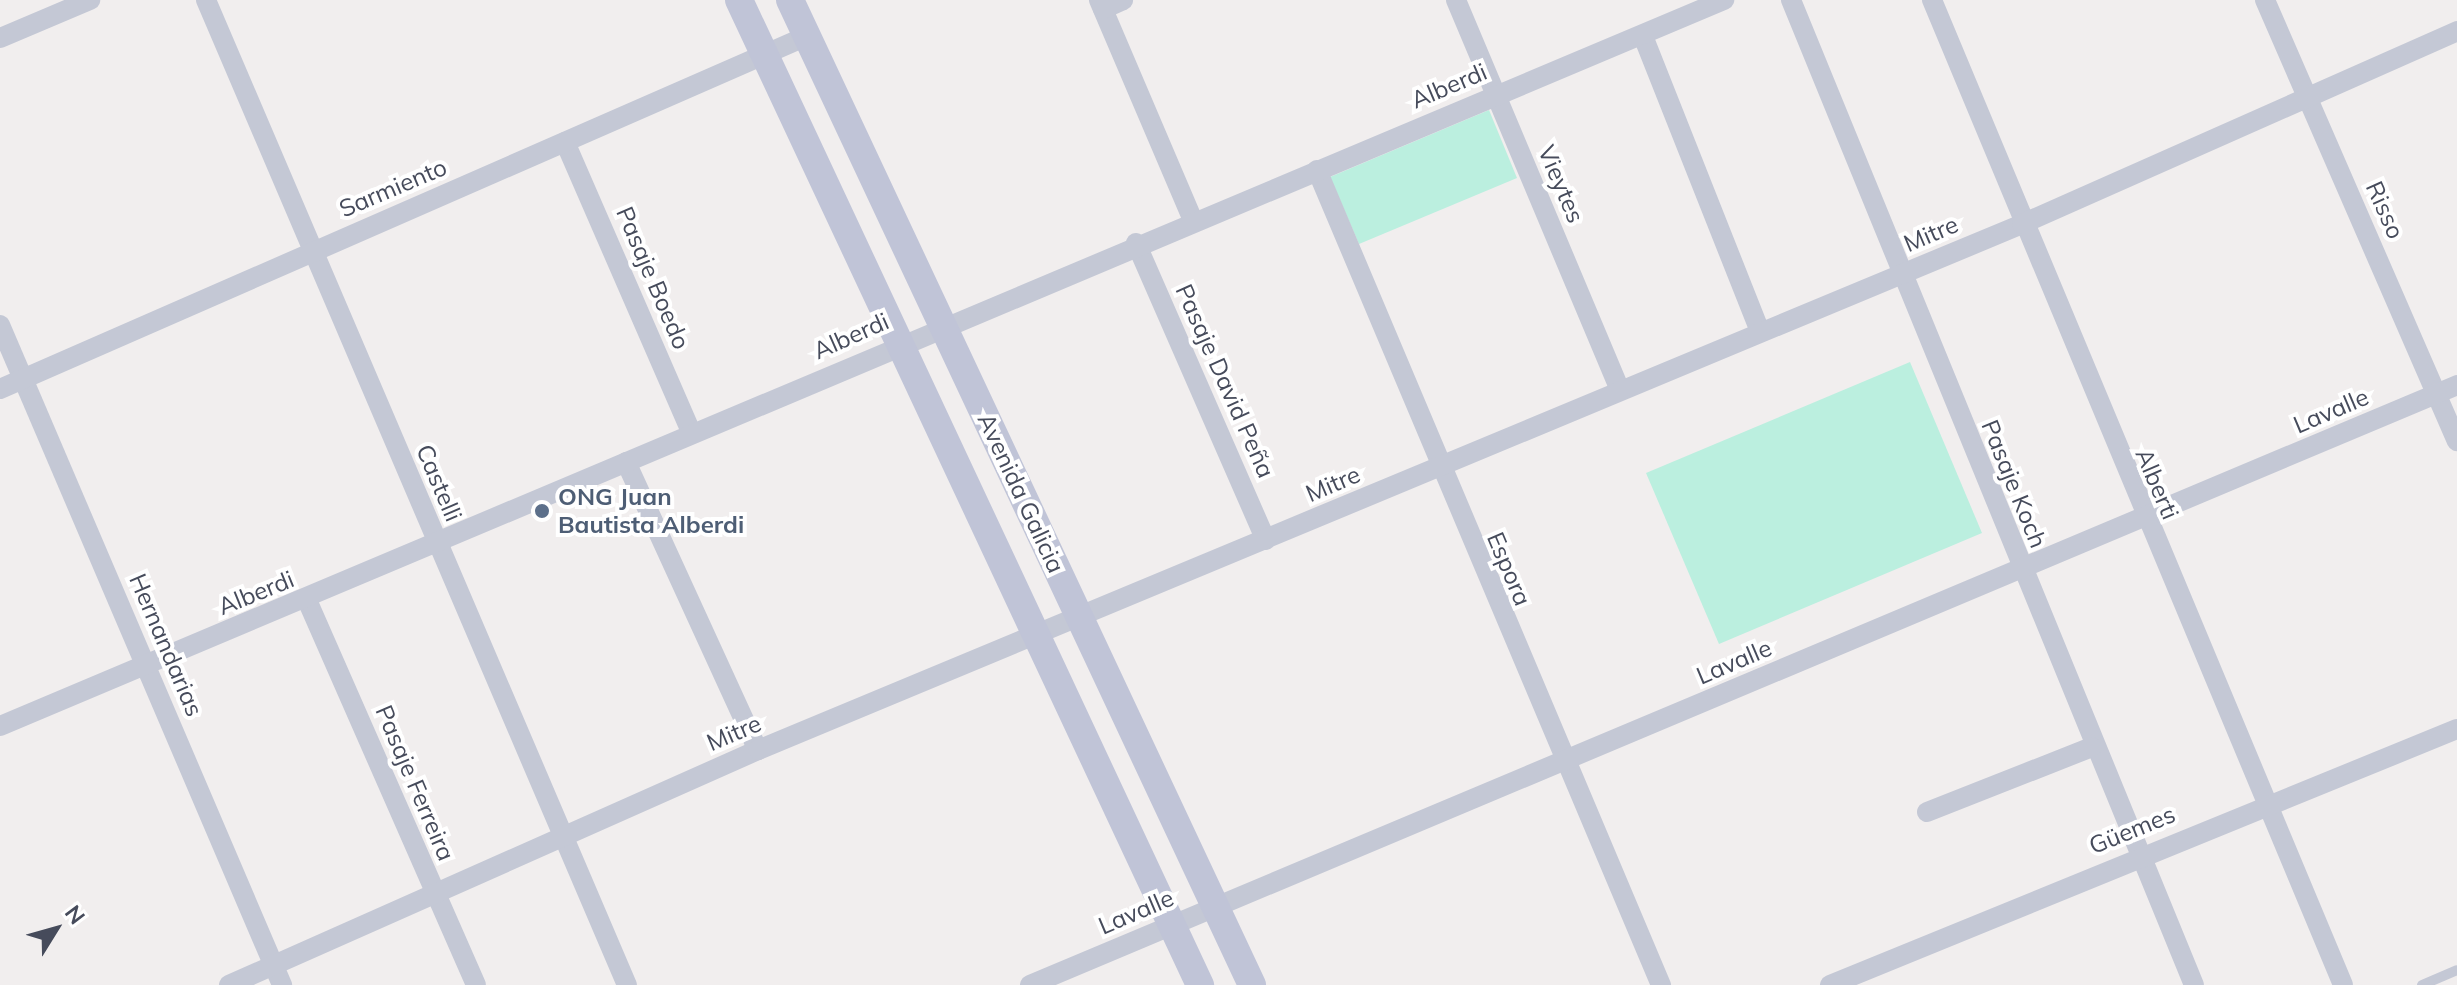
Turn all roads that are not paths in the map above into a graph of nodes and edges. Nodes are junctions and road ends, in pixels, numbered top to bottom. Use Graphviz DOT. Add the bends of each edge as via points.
graph roads {
  1 [pos="90,0"];
  2 [pos="206,0"];
  3 [pos="739,0"];
  4 [pos="790,0"];
  5 [pos="1123,0"];
  6 [pos="1456,0"];
  7 [pos="1724,0"];
  8 [pos="1791,0"];
  9 [pos="1932,0"];
  10 [pos="2265,0"];
  11 [pos="1101,4"];
  12 [pos="2457,31"];
  13 [pos="807,36"];
  14 [pos="1643,36"];
  15 [pos="0,38"];
  16 [pos="765,53"];
  17 [pos="1495,95"];
  18 [pos="2308,98"];
  19 [pos="565,142"];
  20 [pos="1317,170"];
  21 [pos="1193,220"];
  22 [pos="2022,224"];
  23 [pos="1136,243"];
  24 [pos="314,251"];
  25 [pos="1902,274"];
  26 [pos="0,325"];
  27 [pos="942,325"];
  28 [pos="1760,332"];
  29 [pos="902,342"];
  30 [pos="23,380"];
  31 [pos="2457,385"];
  32 [pos="1619,388"];
  33 [pos="0,389"];
  34 [pos="2437,395"];
  35 [pos="692,434"];
  36 [pos="2457,441"];
  37 [pos="626,462"];
  38 [pos="1438,469"];
  39 [pos="2143,518"];
  40 [pos="1266,540"];
  41 [pos="435,543"];
  42 [pos="2021,569"];
  43 [pos="307,600"];
  44 [pos="1081,620"];
  45 [pos="1037,638"];
  46 [pos="146,665"];
  47 [pos="0,726"];
  48 [pos="2457,729"];
  49 [pos="2092,747"];
  50 [pos="758,750"];
  51 [pos="1564,761"];
  52 [pos="2267,805"];
  53 [pos="1927,812"];
  54 [pos="563,836"];
  55 [pos="2137,854"];
  56 [pos="435,896"];
  57 [pos="1216,907"];
  58 [pos="1172,926"];
  59 [pos="274,965"];
  60 [pos="2457,970"];
  61 [pos="229,985"];
  62 [pos="282,985"];
  63 [pos="476,985"];
  64 [pos="627,985"];
  65 [pos="1030,985"];
  66 [pos="1200,985"];
  67 [pos="1252,985"];
  68 [pos="1661,985"];
  69 [pos="1830,985"];
  70 [pos="2194,985"];
  71 [pos="2343,985"];
  72 [pos="2422,985"];
  1 -- 15 [label="street"];
  2 -- 24 [label="street, Castelli"];
  3 -- 16 [label="main road, Avenida Galicia"];
  4 -- 13 [label="main road, Avenida Galicia"];
  5 -- 11 [label="street"];
  6 -- 17 [label="street, Vieytes"];
  7 -- 14 [label="street, Alberdi"];
  8 -- 25 [label="street, Pasaje Koch"];
  9 -- 22 [label="street, Alberti"];
  10 -- 18 [label="street, Risso"];
  11 -- 21 [label="street"];
  12 -- 18 [label="street, Mitre"];
  13 -- 16 [label="street, Sarmiento"];
  13 -- 27 [label="main road, Avenida Galicia"];
  14 -- 17 [label="street, Alberdi"];
  14 -- 28 [label="street"];
  16 -- 19 [label="street, Sarmiento"];
  16 -- 29 [label="main road, Avenida Galicia"];
  17 -- 20 [label="street, Alberdi"];
  17 -- 32 [label="street, Vieytes"];
  18 -- 22 [label="street, Mitre"];
  18 -- 34 [label="street, Risso"];
  19 -- 24 [label="street, Sarmiento"];
  19 -- 35 [label="street, Pasaje Boedo"];
  20 -- 21 [label="street, Alberdi"];
  20 -- 38 [label="street, Espora"];
  21 -- 23 [label="street, Alberdi"];
  22 -- 25 [label="street, Mitre"];
  22 -- 39 [label="street, Alberti"];
  23 -- 27 [label="street, Alberdi"];
  23 -- 40 [label="street, Pasaje David Peña"];
  24 -- 30 [label="street, Sarmiento"];
  24 -- 41 [label="street, Castelli"];
  25 -- 28 [label="street, Mitre"];
  25 -- 42 [label="street, Pasaje Koch"];
  26 -- 30 [label="street, Hernandarias"];
  27 -- 29 [label="street, Alberdi"];
  27 -- 44 [label="main road, Avenida Galicia"];
  28 -- 32 [label="street, Mitre"];
  29 -- 35 [label="street, Alberdi"];
  29 -- 45 [label="main road, Avenida Galicia"];
  30 -- 33 [label="street, Sarmiento"];
  30 -- 46 [label="street, Hernandarias"];
  31 -- 34 [label="street, Lavalle"];
  32 -- 38 [label="street, Mitre"];
  34 -- 36 [label="street, Risso"];
  34 -- 39 [label="street, Lavalle"];
  35 -- 37 [label="street, Alberdi"];
  37 -- 41 [label="street, Alberdi"];
  37 -- 50 [label="street"];
  38 -- 40 [label="street, Mitre"];
  38 -- 51 [label="street, Espora"];
  39 -- 42 [label="street, Lavalle"];
  39 -- 52 [label="street, Alberti"];
  40 -- 44 [label="street, Mitre"];
  41 -- 43 [label="street, Alberdi"];
  41 -- 54 [label="street, Castelli"];
  42 -- 49 [label="street, Pasaje Koch"];
  42 -- 51 [label="street, Lavalle"];
  43 -- 46 [label="street, Alberdi"];
  43 -- 56 [label="street, Pasaje Ferreira"];
  44 -- 45 [label="street, Mitre"];
  44 -- 57 [label="main road, Avenida Galicia"];
  45 -- 50 [label="street, Mitre"];
  45 -- 58 [label="main road, Avenida Galicia"];
  46 -- 47 [label="street, Alberdi"];
  46 -- 59 [label="street, Hernandarias"];
  48 -- 52 [label="street, Güemes"];
  49 -- 53 [label="street"];
  49 -- 55 [label="street, Pasaje Koch"];
  50 -- 54 [label="street, Mitre"];
  51 -- 57 [label="street, Lavalle"];
  51 -- 68 [label="street, Espora"];
  52 -- 55 [label="street, Güemes"];
  52 -- 71 [label="street, Alberti"];
  54 -- 56 [label="street, Mitre"];
  54 -- 64 [label="street, Castelli"];
  55 -- 69 [label="street, Güemes"];
  55 -- 70 [label="street, Pasaje Koch"];
  56 -- 59 [label="street, Mitre"];
  56 -- 63 [label="street, Pasaje Ferreira"];
  57 -- 58 [label="street, Lavalle"];
  57 -- 67 [label="main road, Avenida Galicia"];
  58 -- 65 [label="street, Lavalle"];
  58 -- 66 [label="main road, Avenida Galicia"];
  59 -- 61 [label="street, Mitre"];
  59 -- 62 [label="street, Hernandarias"];
  60 -- 72 [label="lane"];
}
